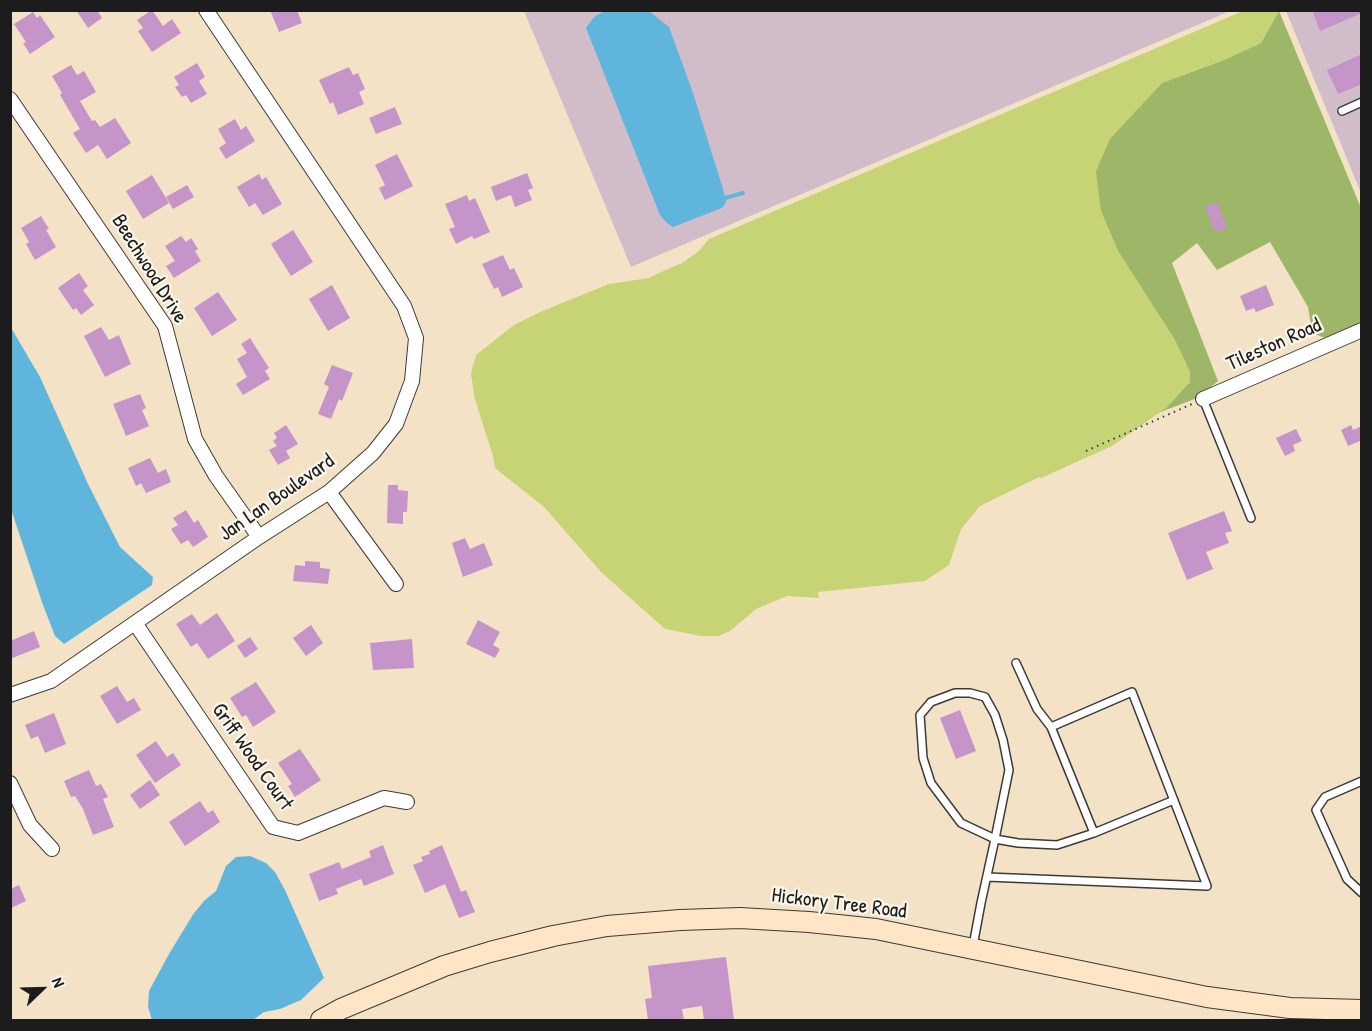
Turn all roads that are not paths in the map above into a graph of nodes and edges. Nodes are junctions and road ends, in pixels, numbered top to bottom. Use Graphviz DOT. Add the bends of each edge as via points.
graph roads {
  1 [pos="206,10"];
  2 [pos="10,99"];
  3 [pos="1362,102"];
  4 [pos="1342,111"];
  5 [pos="1362,330"];
  6 [pos="1203,399"];
  7 [pos="329,492"];
  8 [pos="1251,518"];
  9 [pos="259,537"];
  10 [pos="396,584"];
  11 [pos="135,623"];
  12 [pos="1016,663"];
  13 [pos="10,695"];
  14 [pos="1051,727"];
  15 [pos="1362,780"];
  16 [pos="10,783"];
  17 [pos="1174,800"];
  18 [pos="407,802"];
  19 [pos="1094,833"];
  20 [pos="995,839"];
  21 [pos="52,849"];
  22 [pos="987,877"];
  23 [pos="1362,893"];
  24 [pos="972,949"];
  25 [pos="1362,1010"];
  26 [pos="321,1020"];
  1 -- 7 [label="street, Jan Lan Boulevard" via="383,272 404,306 416,338 412,381 396,424 373,453"];
  2 -- 9 [label="street, Beechwood Drive" via="165,326 195,439"];
  3 -- 4 [label="lane"];
  5 -- 6 [label="street, Tileston Road"];
  6 -- 8 [label="lane"];
  7 -- 9 [label="street, Jan Lan Boulevard"];
  7 -- 10 [label="street"];
  9 -- 11 [label="street, Jan Lan Boulevard"];
  11 -- 13 [label="street, Jan Lan Boulevard" via="51,681"];
  11 -- 18 [label="street, Griff Wood Court" via="273,827 298,833 384,798"];
  12 -- 14 [label="lane" via="1037,709"];
  14 -- 17 [label="lane" via="1132,692"];
  14 -- 19 [label="lane"];
  15 -- 23 [label="lane" via="1325,797 1316,810 1347,879"];
  16 -- 21 [label="street" via="30,825"];
  17 -- 19 [label="lane"];
  17 -- 22 [label="lane" via="1208,886"];
  19 -- 20 [label="lane" via="1057,845"];
  20 -- 20 [label="lane" via="1009,770 1003,740 985,697 955,693 931,702 920,716 923,759 931,783 961,823"];
  20 -- 22 [label="lane"];
  22 -- 24 [label="lane"];
  24 -- 25 [label="street, Hickory Tree Road" via="1207,997 1290,1008"];
  24 -- 26 [label="street, Hickory Tree Road" via="876,929 797,921 740,918 607,926 553,936 444,966"];
}
